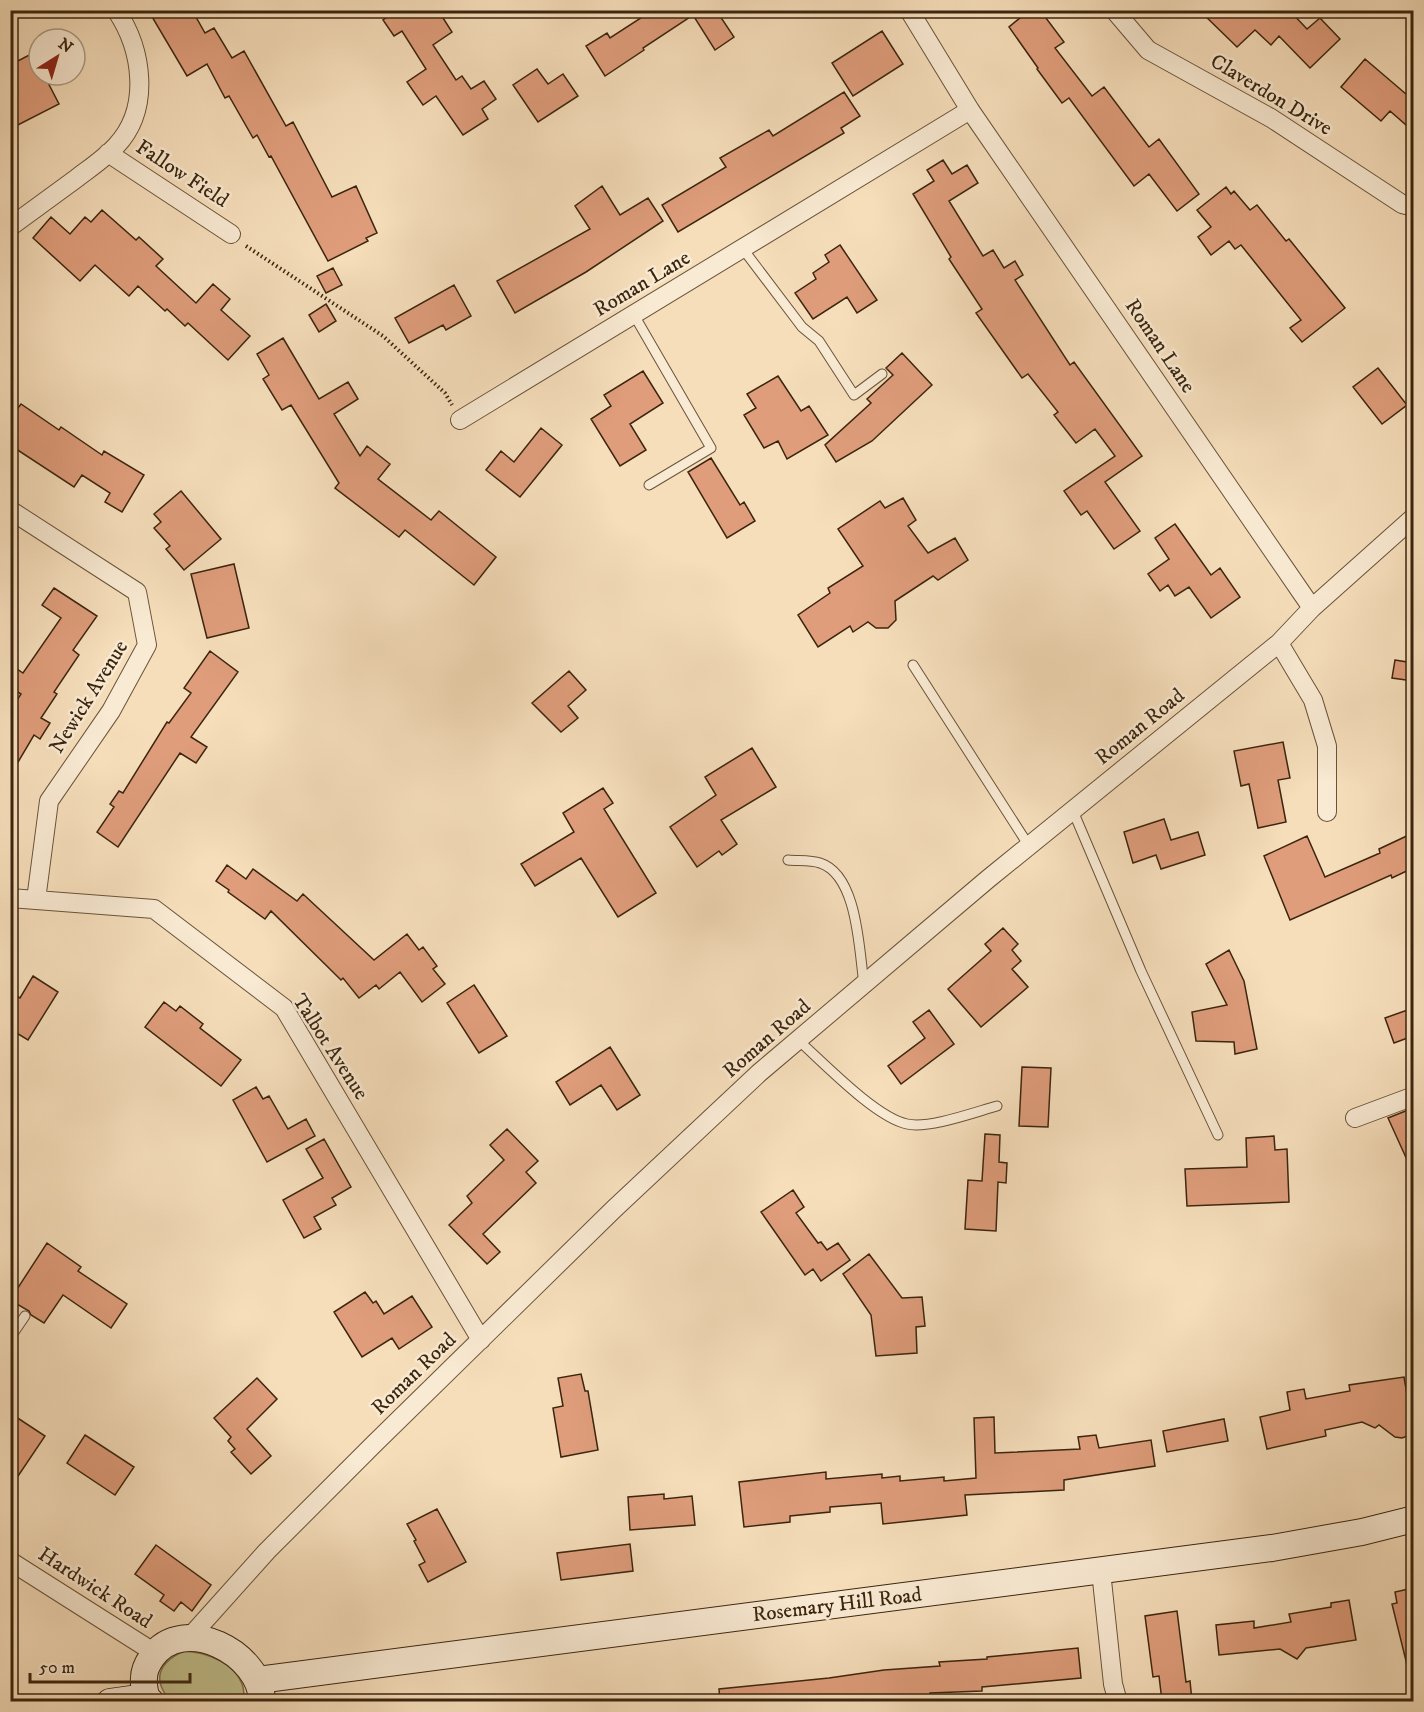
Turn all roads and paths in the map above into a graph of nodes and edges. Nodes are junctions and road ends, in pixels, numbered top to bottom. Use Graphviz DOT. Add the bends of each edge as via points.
graph roads {
  1 [pos="116,10"];
  2 [pos="909,10"];
  3 [pos="1114,10"];
  4 [pos="970,110"];
  5 [pos="108,153"];
  6 [pos="1413,207"];
  7 [pos="10,226"];
  8 [pos="231,234"];
  9 [pos="743,249"];
  10 [pos="634,315"];
  11 [pos="882,374"];
  12 [pos="460,420"];
  13 [pos="649,485"];
  14 [pos="10,510"];
  15 [pos="1413,517"];
  16 [pos="1312,608"];
  17 [pos="1279,643"];
  18 [pos="912,665"];
  19 [pos="1073,811"];
  20 [pos="1327,812"];
  21 [pos="1029,846"];
  22 [pos="788,860"];
  23 [pos="10,898"];
  24 [pos="36,900"];
  25 [pos="864,984"];
  26 [pos="798,1040"];
  27 [pos="1413,1096"];
  28 [pos="997,1106"];
  29 [pos="1355,1118"];
  30 [pos="1218,1135"];
  31 [pos="25,1316"];
  32 [pos="10,1338"];
  33 [pos="481,1340"];
  34 [pos="1413,1519"];
  35 [pos="10,1561"];
  36 [pos="1101,1571"];
  37 [pos="189,1638"];
  38 [pos="155,1653"];
  39 [pos="260,1691"];
  40 [pos="149,1699"];
  41 [pos="110,1701"];
  42 [pos="1118,1701"];
  1 -- 5 [label="street" via="135,47 140,69 138,102 129,126"];
  2 -- 4 [label="street, Roman Lane"];
  3 -- 6 [label="street, Claverdon Drive" via="1148,50 1270,118 1402,204"];
  4 -- 9 [label="street, Roman Lane"];
  4 -- 16 [label="street, Roman Lane"];
  5 -- 7 [label="street"];
  5 -- 8 [label="street, Fallow Field"];
  8 -- 12 [label="path" via="383,336 445,393"];
  9 -- 10 [label="street, Roman Lane"];
  9 -- 11 [label="lane" via="802,327 819,341 854,395"];
  10 -- 12 [label="street, Roman Lane"];
  10 -- 13 [label="lane" via="711,448"];
  14 -- 24 [label="street, Newick Avenue" via="137,592 147,645 111,711 49,801"];
  15 -- 16 [label="street, Roman Road"];
  16 -- 17 [label="street, Roman Road"];
  17 -- 19 [label="street, Roman Road"];
  17 -- 20 [label="street" via="1312,700 1327,746"];
  18 -- 21 [label="lane"];
  19 -- 21 [label="street, Roman Road"];
  19 -- 30 [label="lane"];
  21 -- 25 [label="street, Roman Road"];
  22 -- 25 [label="lane" via="821,863 840,876 851,900"];
  23 -- 24 [label="street, Talbot Avenue"];
  24 -- 33 [label="street, Talbot Avenue" via="154,909 284,1008"];
  25 -- 26 [label="street, Roman Road"];
  26 -- 28 [label="lane" via="880,1113 908,1124 935,1123"];
  26 -- 33 [label="street, Roman Road" via="614,1209"];
  27 -- 29 [label="street"];
  31 -- 32 [label="lane"];
  33 -- 37 [label="street, Roman Road" via="267,1551"];
  34 -- 36 [label="main road, Rosemary Hill Road" via="1272,1548"];
  35 -- 38 [label="street, Hardwick Road"];
  36 -- 39 [label="main road, Rosemary Hill Road"];
  36 -- 42 [label="street"];
  37 -- 38 [label="main road" via="176,1638"];
  37 -- 39 [label="main road" via="224,1647 237,1655"];
  38 -- 40 [label="main road" via="146,1665 144,1678"];
  40 -- 41 [label="main road"];
}
